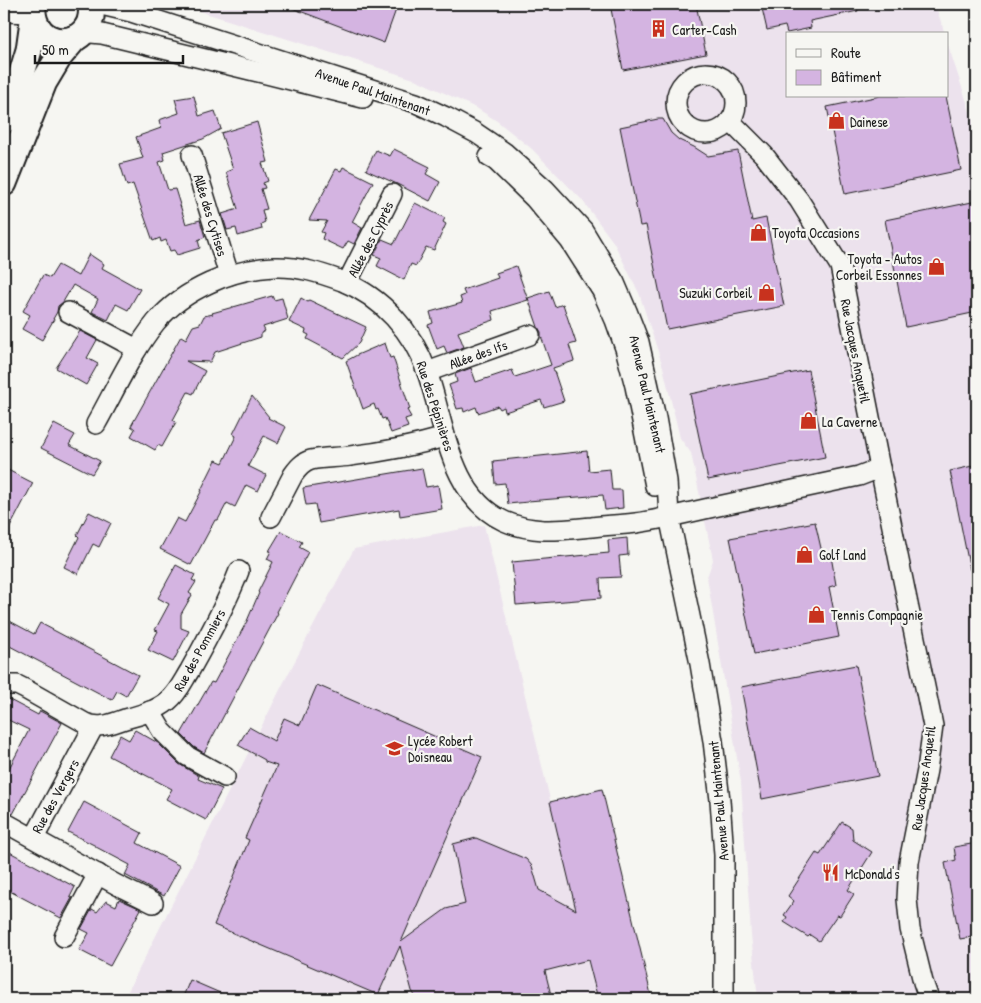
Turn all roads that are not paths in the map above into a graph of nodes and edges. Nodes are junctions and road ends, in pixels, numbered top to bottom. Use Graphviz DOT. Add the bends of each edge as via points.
graph roads {
  1 [pos="91,4"];
  2 [pos="97,4"];
  3 [pos="4,12"];
  4 [pos="33,12"];
  5 [pos="79,36"];
  6 [pos="4,120"];
  7 [pos="730,121"];
  8 [pos="192,155"];
  9 [pos="4,183"];
  10 [pos="392,194"];
  11 [pos="229,275"];
  12 [pos="347,283"];
  13 [pos="68,312"];
  14 [pos="530,335"];
  15 [pos="137,350"];
  16 [pos="427,372"];
  17 [pos="96,424"];
  18 [pos="446,437"];
  19 [pos="880,468"];
  20 [pos="668,516"];
  21 [pos="271,518"];
  22 [pos="239,570"];
  23 [pos="5,683"];
  24 [pos="150,711"];
  25 [pos="94,726"];
  26 [pos="225,777"];
  27 [pos="4,822"];
  28 [pos="34,838"];
  29 [pos="98,874"];
  30 [pos="153,903"];
  31 [pos="64,937"];
  32 [pos="724,999"];
  33 [pos="929,999"];
  1 -- 5 [label="main road" via="88,27"];
  2 -- 20 [label="street, Avenue Paul Maintenant" via="416,103 476,133 504,152 545,188 582,230 627,311 638,342 656,418 667,481"];
  3 -- 4 [label="street"];
  4 -- 5 [label="main road" via="38,28 50,39 67,41"];
  4 -- 6 [label="main road" via="29,50"];
  5 -- 9 [label="main road" via="59,57 44,82"];
  5 -- 20 [label="street, Avenue Paul Maintenant" via="102,34 379,102 439,126 496,161 534,198 570,241 602,291 625,348 654,484"];
  7 -- 19 [label="street, Rue Jacques Anquetil" via="764,155 798,200 840,266"];
  8 -- 11 [label="street, Allée des Cytises"];
  10 -- 12 [label="street, Allée des Cyprès"];
  11 -- 12 [label="street, Rue des Pépinières" via="280,266 303,269"];
  11 -- 15 [label="street, Rue des Pépinières" via="197,289 176,304 157,321"];
  12 -- 16 [label="street, Rue des Pépinières" via="381,304 396,320 408,335"];
  13 -- 15 [label="street"];
  14 -- 16 [label="street, Allée des Ifs"];
  15 -- 17 [label="street, Rue des Pépinières"];
  16 -- 18 [label="street, Rue des Pépinières"];
  18 -- 20 [label="street, Rue des Pépinières" via="460,478 473,497 486,510 519,527 563,530"];
  18 -- 21 [label="street" via="417,445 303,463 293,475"];
  19 -- 20 [label="street" via="859,476"];
  19 -- 33 [label="street, Rue Jacques Anquetil" via="933,726 909,862 906,899 910,929"];
  20 -- 32 [label="street, Avenue Paul Maintenant" via="700,664 720,800 724,855"];
  22 -- 24 [label="street, Rue des Pommiers" via="180,688 166,703"];
  23 -- 25 [label="street" via="17,685"];
  24 -- 25 [label="street, Rue des Pommiers"];
  24 -- 26 [label="street" via="162,732 187,756"];
  25 -- 28 [label="street, Rue des Vergers"];
  27 -- 28 [label="street, Rue des Vergers"];
  28 -- 29 [label="street"];
  29 -- 30 [label="street"];
  29 -- 31 [label="street"];
}
